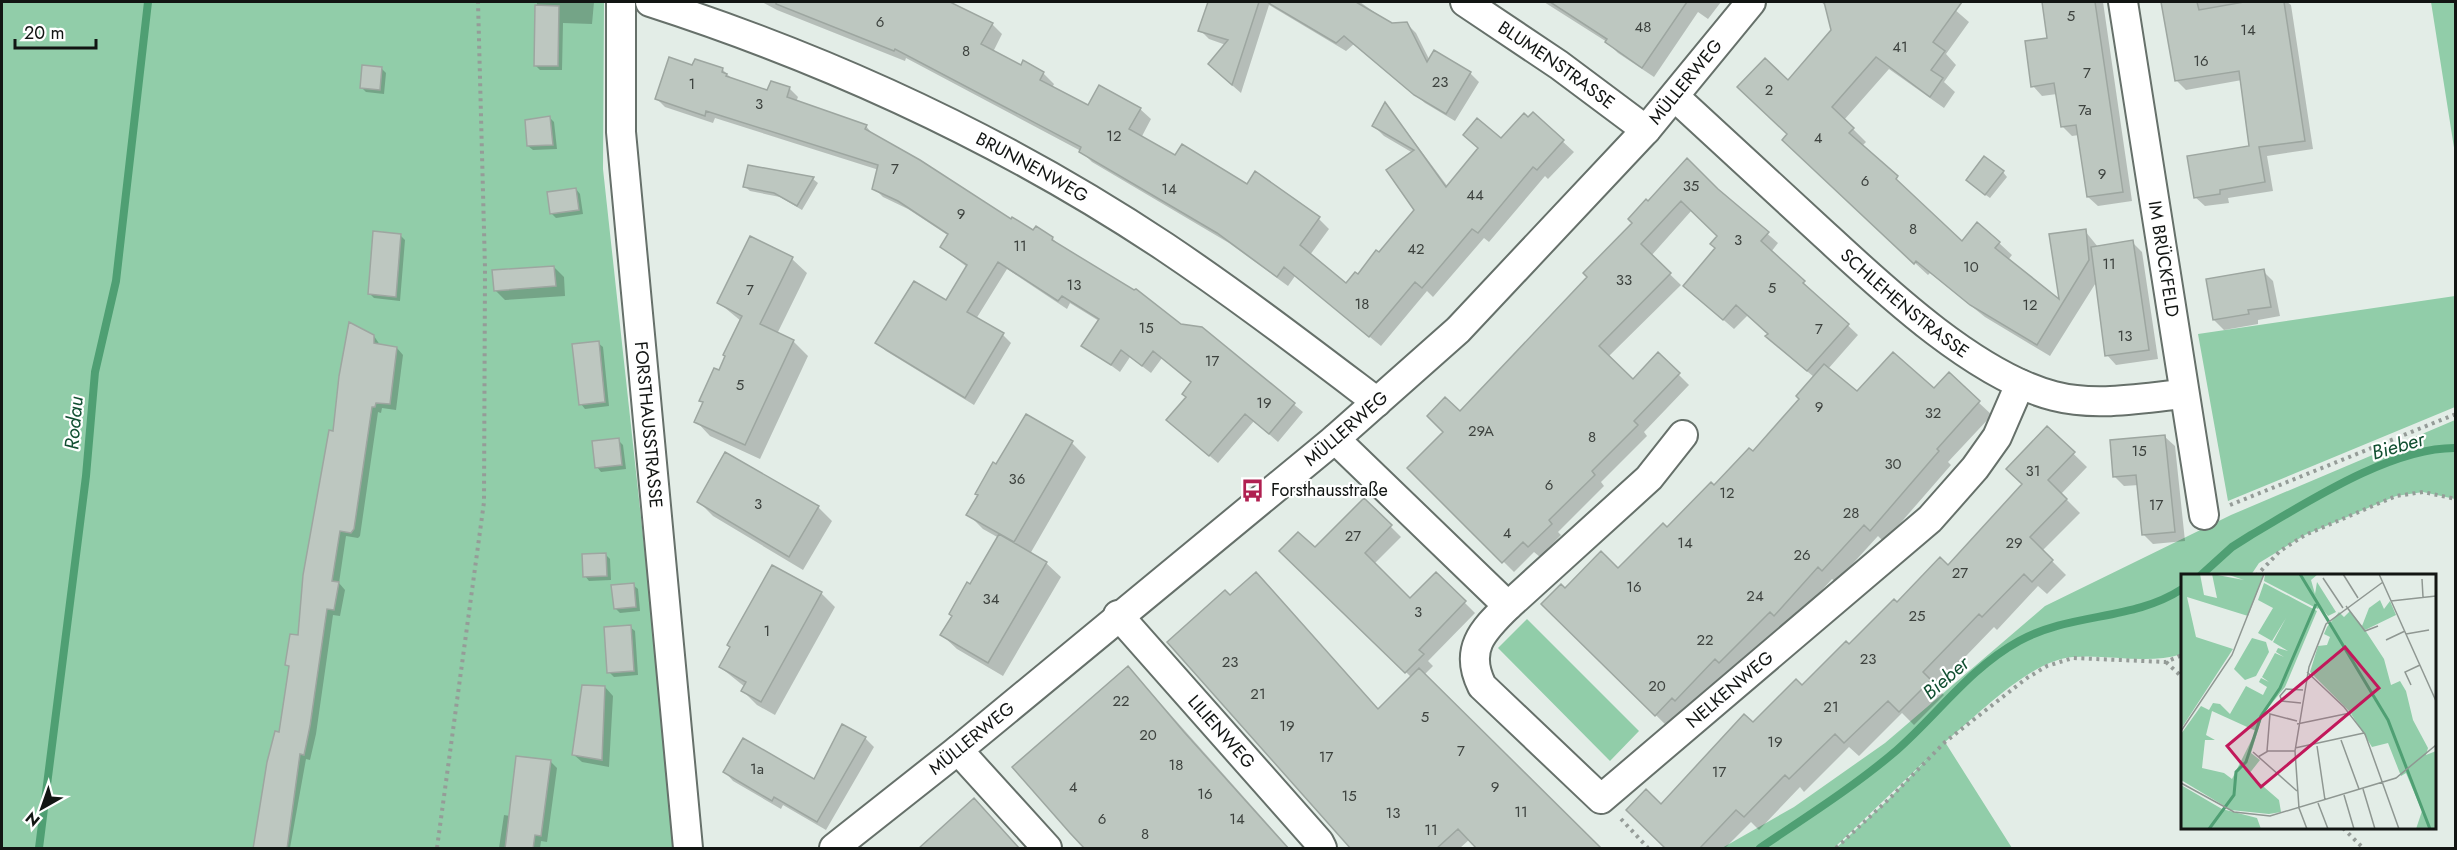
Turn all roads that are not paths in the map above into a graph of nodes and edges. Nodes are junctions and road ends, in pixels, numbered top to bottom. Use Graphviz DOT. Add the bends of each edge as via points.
graph roads {
  1 [pos="621,2"];
  2 [pos="650,2"];
  3 [pos="1465,2"];
  4 [pos="1751,2"];
  5 [pos="2123,2"];
  6 [pos="1675,97"];
  7 [pos="1646,130"];
  8 [pos="2020,384"];
  9 [pos="2184,394"];
  10 [pos="1377,402"];
  11 [pos="1683,435"];
  12 [pos="1335,439"];
  13 [pos="2204,515"];
  14 [pos="1508,606"];
  15 [pos="1118,615"];
  16 [pos="958,750"];
  17 [pos="848,845"];
  18 [pos="688,849"];
  19 [pos="1047,849"];
  20 [pos="1322,849"];
  1 -- 18 [label="street, FORSTHAUSSTRASSE" via="621,132"];
  2 -- 10 [label="street, BRUNNENWEG" via="791,51 1027,165 1163,246"];
  3 -- 7 [label="street, BLUMENSTRASSE"];
  4 -- 6 [label="street, MÜLLERWEG"];
  5 -- 9 [label="street, IM BRÜCKFELD"];
  6 -- 7 [label="street, MÜLLERWEG"];
  6 -- 8 [label="street, SCHLEHENSTRASSE" via="1879,285 1934,328"];
  7 -- 10 [label="street, MÜLLERWEG" via="1458,330"];
  8 -- 9 [label="street, SCHLEHENSTRASSE" via="2055,396 2091,401"];
  8 -- 14 [label="street, NELKENWEG" via="1997,437 1930,519 1601,799 1482,686 1475,673 1475,651 1482,633"];
  9 -- 13 [label="street, IM BRÜCKFELD"];
  10 -- 12 [label="street, MÜLLERWEG"];
  11 -- 14 [label="street" via="1649,478"];
  12 -- 14 [label="street"];
  12 -- 15 [label="street, MÜLLERWEG"];
  15 -- 16 [label="street, MÜLLERWEG"];
  15 -- 20 [label="street, LILIENWEG"];
  16 -- 17 [label="street, MÜLLERWEG"];
  16 -- 19 [label="street"];
}
